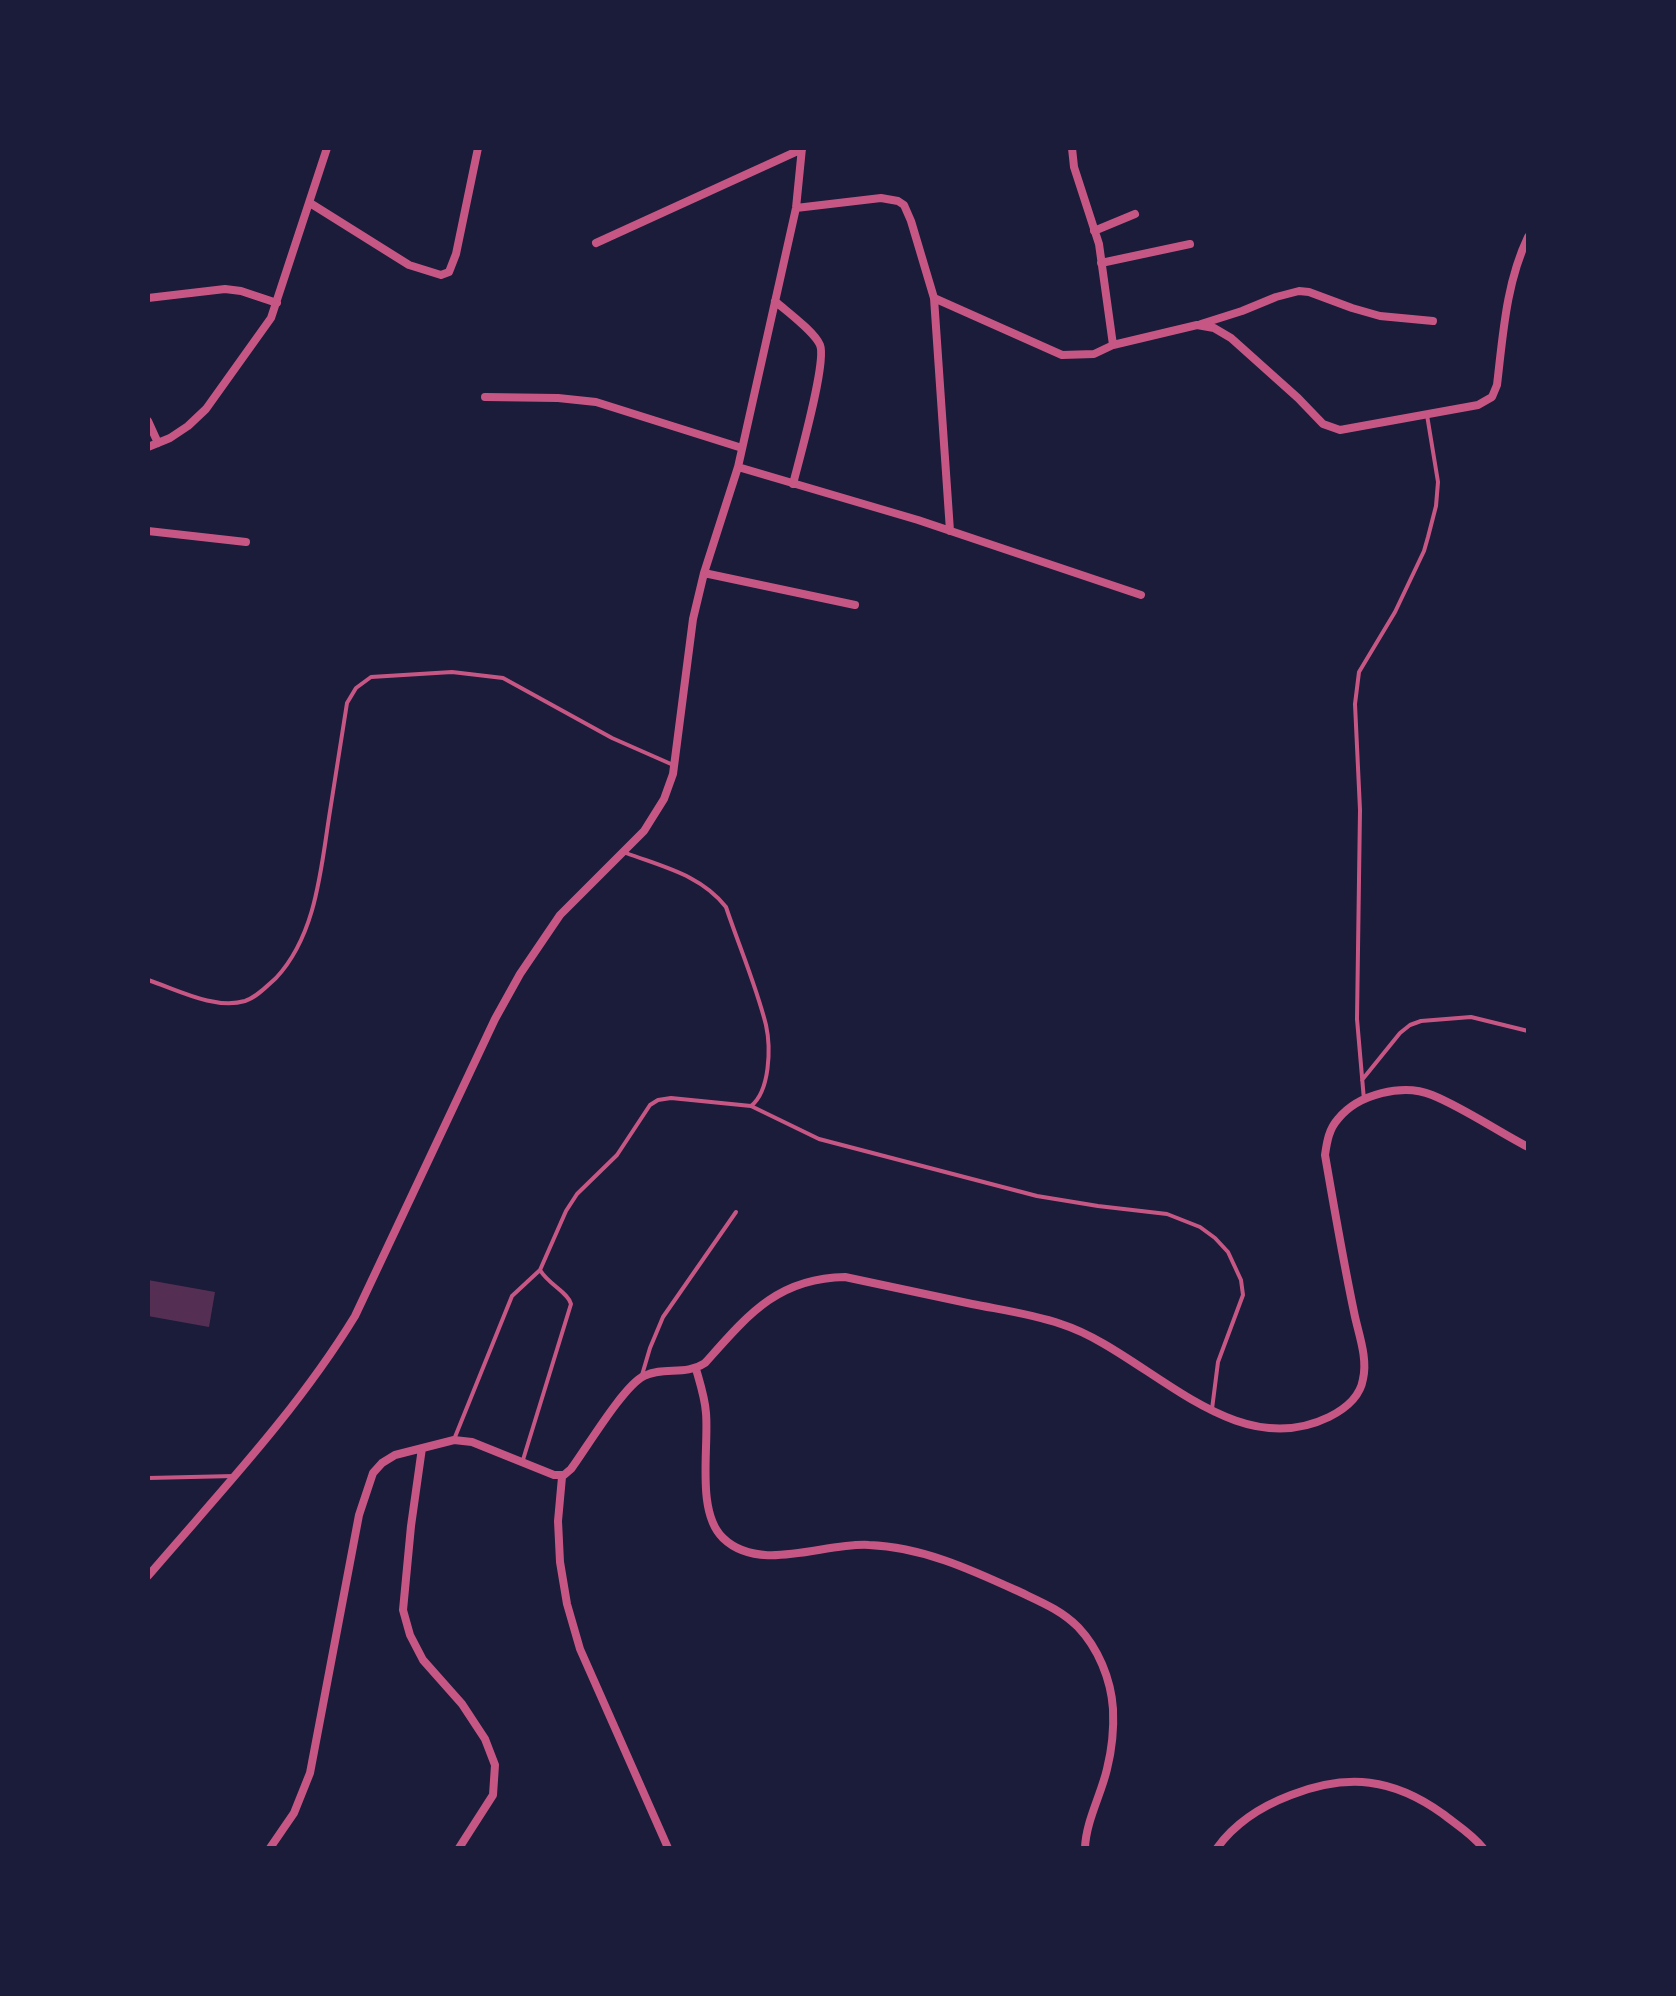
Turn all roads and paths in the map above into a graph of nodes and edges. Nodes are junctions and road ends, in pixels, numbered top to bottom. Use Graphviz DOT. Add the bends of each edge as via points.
graph roads {
  1 [pos="328,148"];
  2 [pos="478,148"];
  3 [pos="802,148"];
  4 [pos="1072,148"];
  5 [pos="310,203"];
  6 [pos="796,208"];
  7 [pos="1135,214"];
  8 [pos="1094,231"];
  9 [pos="1528,237"];
  10 [pos="596,243"];
  11 [pos="1190,244"];
  12 [pos="1102,264"];
  13 [pos="148,298"];
  14 [pos="934,298"];
  15 [pos="775,301"];
  16 [pos="277,302"];
  17 [pos="1433,321"];
  18 [pos="1197,325"];
  19 [pos="1113,345"];
  20 [pos="485,396"];
  21 [pos="1426,415"];
  22 [pos="148,420"];
  23 [pos="158,443"];
  24 [pos="148,447"];
  25 [pos="742,448"];
  26 [pos="738,467"];
  27 [pos="793,484"];
  28 [pos="148,530"];
  29 [pos="950,531"];
  30 [pos="246,542"];
  31 [pos="704,573"];
  32 [pos="1141,595"];
  33 [pos="855,605"];
  34 [pos="675,766"];
  35 [pos="622,852"];
  36 [pos="148,980"];
  37 [pos="1528,1031"];
  38 [pos="1362,1080"];
  39 [pos="1364,1100"];
  40 [pos="751,1106"];
  41 [pos="1528,1147"];
  42 [pos="736,1212"];
  43 [pos="540,1270"];
  44 [pos="696,1369"];
  45 [pos="642,1376"];
  46 [pos="1212,1411"];
  47 [pos="454,1440"];
  48 [pos="422,1448"];
  49 [pos="522,1462"];
  50 [pos="554,1475"];
  51 [pos="234,1476"];
  52 [pos="148,1478"];
  53 [pos="148,1576"];
  54 [pos="270,1848"];
  55 [pos="459,1848"];
  56 [pos="668,1848"];
  57 [pos="1085,1848"];
  58 [pos="1217,1848"];
  59 [pos="1484,1848"];
  1 -- 5 [label="street"];
  2 -- 5 [label="street" via="456,254 440,276 409,266"];
  3 -- 6 [label="street"];
  3 -- 10 [label="street"];
  4 -- 8 [label="street"];
  5 -- 16 [label="street"];
  6 -- 14 [label="street" via="898,201 911,221"];
  6 -- 15 [label="street"];
  7 -- 8 [label="street"];
  8 -- 12 [label="street"];
  9 -- 21 [label="street" via="1508,297 1492,398"];
  11 -- 12 [label="street"];
  12 -- 19 [label="street"];
  13 -- 16 [label="street" via="225,289"];
  14 -- 19 [label="street" via="1062,355 1094,354"];
  14 -- 29 [label="street"];
  15 -- 25 [label="street"];
  15 -- 27 [label="street" via="821,348"];
  16 -- 23 [label="street" via="206,409"];
  17 -- 18 [label="street" via="1380,316 1299,291"];
  18 -- 19 [label="street"];
  18 -- 21 [label="street" via="1231,338 1323,424 1340,430"];
  20 -- 25 [label="street" via="596,402"];
  21 -- 38 [label="lane" via="1436,506 1424,551 1359,672 1355,704"];
  22 -- 23 [label="street"];
  23 -- 24 [label="street"];
  25 -- 26 [label="street"];
  26 -- 27 [label="street"];
  26 -- 31 [label="street"];
  27 -- 29 [label="street"];
  28 -- 30 [label="street"];
  29 -- 32 [label="street"];
  31 -- 33 [label="street"];
  31 -- 34 [label="street"];
  34 -- 35 [label="street" via="644,832"];
  34 -- 36 [label="lane" via="503,678 452,672 371,677 347,703 318,888 285,968 246,1000 224,1002"];
  35 -- 40 [label="lane" via="699,880 726,906 766,1028 765,1082"];
  35 -- 51 [label="street" via="560,916 520,974 355,1316 298,1401"];
  37 -- 38 [label="lane" via="1472,1017 1421,1021 1400,1033"];
  38 -- 39 [label="lane"];
  39 -- 41 [label="street" via="1406,1090 1429,1093"];
  39 -- 46 [label="street" via="1338,1118 1324,1154 1364,1362 1358,1395 1343,1410 1298,1428 1256,1426"];
  40 -- 43 [label="lane" via="670,1098 650,1104 617,1155 566,1210"];
  40 -- 46 [label="lane" via="819,1139 1037,1196 1167,1214 1200,1228 1228,1252 1243,1296 1218,1362"];
  42 -- 45 [label="lane" via="663,1317"];
  43 -- 47 [label="lane" via="512,1296"];
  43 -- 49 [label="lane" via="571,1304"];
  44 -- 45 [label="street"];
  44 -- 46 [label="street" via="760,1304 799,1283 846,1276 1063,1324"];
  44 -- 57 [label="street" via="706,1410 707,1500 723,1539 769,1556 864,1544 907,1549 979,1573 1060,1611 1079,1628 1108,1676 1113,1706 1113,1741"];
  45 -- 50 [label="street" via="572,1469"];
  47 -- 48 [label="street"];
  47 -- 49 [label="street"];
  48 -- 54 [label="street" via="394,1455 374,1472 359,1515 310,1773"];
  48 -- 55 [label="street" via="403,1610 423,1660 485,1738 494,1765 493,1796"];
  49 -- 50 [label="street"];
  50 -- 56 [label="street" via="562,1477 560,1562 580,1649"];
  51 -- 52 [label="lane"];
  51 -- 53 [label="street"];
  58 -- 59 [label="street" via="1269,1804 1353,1780 1408,1792"];
}
